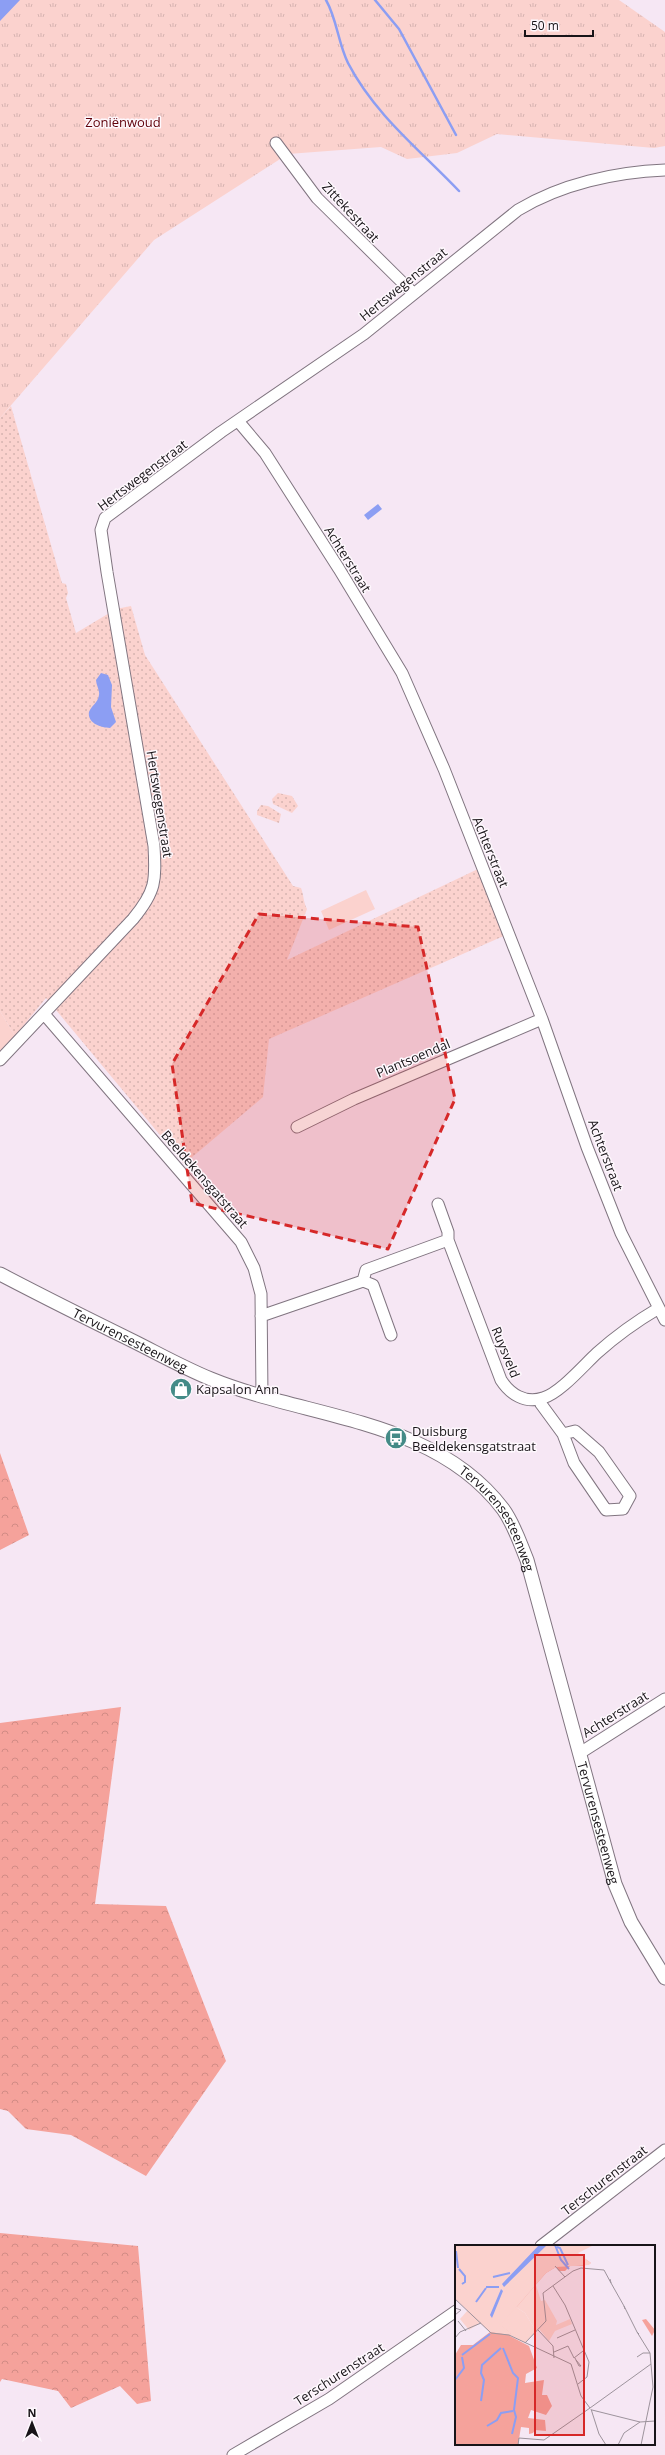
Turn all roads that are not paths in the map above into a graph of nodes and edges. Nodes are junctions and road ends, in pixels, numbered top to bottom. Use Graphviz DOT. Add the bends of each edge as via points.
graph roads {
  1 [pos="276,144"];
  2 [pos="665,170"];
  3 [pos="413,293"];
  4 [pos="238,420"];
  5 [pos="44,1014"];
  6 [pos="542,1019"];
  7 [pos="0,1060"];
  8 [pos="298,1127"];
  9 [pos="438,1204"];
  10 [pos="448,1240"];
  11 [pos="0,1274"];
  12 [pos="363,1281"];
  13 [pos="659,1308"];
  14 [pos="261,1316"];
  15 [pos="665,1320"];
  16 [pos="391,1335"];
  17 [pos="262,1396"];
  18 [pos="539,1399"];
  19 [pos="563,1434"];
  20 [pos="665,1699"];
  21 [pos="580,1753"];
  22 [pos="665,1978"];
  23 [pos="665,2150"];
  24 [pos="542,2245"];
  25 [pos="455,2312"];
  26 [pos="233,2455"];
  1 -- 3 [label="street, Zittekestraat" via="317,198"];
  2 -- 3 [label="street, Hertswegenstraat" via="616,176 540,197 518,210"];
  3 -- 4 [label="street, Hertswegenstraat" via="364,334"];
  4 -- 5 [label="street, Hertswegenstraat" via="104,518 102,523 107,572 154,846 155,873 149,900"];
  4 -- 6 [label="street, Achterstraat" via="265,453 402,673 444,770"];
  5 -- 7 [label="street, Hertswegenstraat"];
  5 -- 14 [label="street, Beeldekensgatstraat" via="241,1242 254,1268 260,1294"];
  6 -- 8 [label="street, Plantsoendal" via="354,1099"];
  6 -- 13 [label="street, Achterstraat" via="621,1233"];
  9 -- 10 [label="street, Ruysveld" via="448,1232"];
  10 -- 12 [label="street" via="366,1270"];
  10 -- 18 [label="street, Ruysveld" via="501,1380 514,1394 528,1399"];
  11 -- 17 [label="street, Tervurensesteenweg" via="189,1369"];
  12 -- 14 [label="street"];
  12 -- 16 [label="street" via="373,1285"];
  13 -- 15 [label="street, Achterstraat"];
  13 -- 18 [label="street" via="633,1323 554,1391"];
  14 -- 17 [label="street, Beeldekensgatstraat"];
  17 -- 21 [label="street, Tervurensesteenweg" via="346,1417 393,1433 450,1462 486,1489 504,1511 526,1560"];
  18 -- 19 [label="street"];
  19 -- 19 [label="street" via="574,1463 606,1510 623,1509 630,1496 599,1452 575,1431"];
  20 -- 21 [label="street, Achterstraat"];
  21 -- 22 [label="street, Tervurensesteenweg" via="614,1884 631,1922"];
  23 -- 24 [label="street, Terschurenstraat"];
  25 -- 26 [label="street, Terschurenstraat" via="329,2400"];
}
